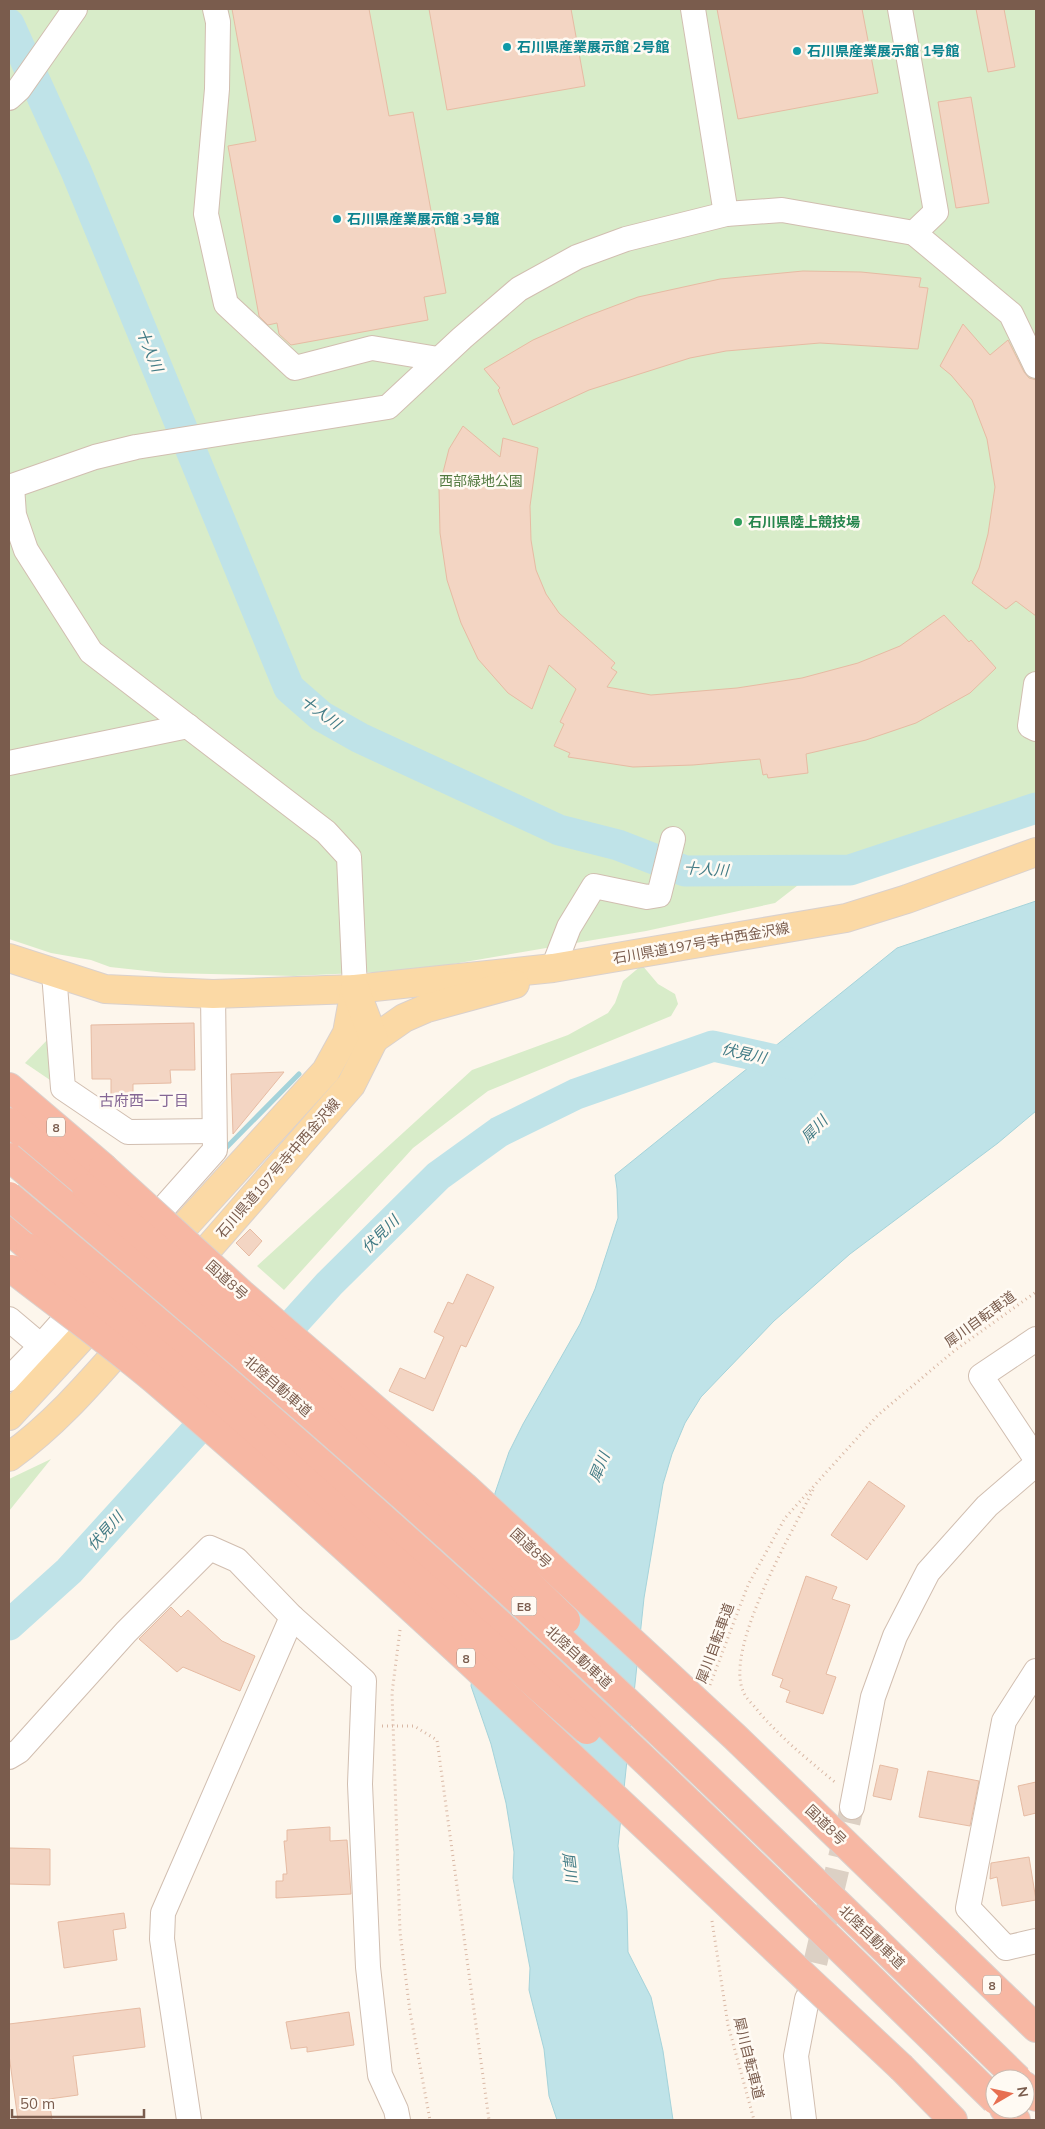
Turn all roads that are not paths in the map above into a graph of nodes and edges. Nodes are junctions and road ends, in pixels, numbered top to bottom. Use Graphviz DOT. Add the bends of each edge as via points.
graph roads {
  1 [pos="75,9"];
  2 [pos="215,9"];
  3 [pos="693,9"];
  4 [pos="900,9"];
  5 [pos="14,94"];
  6 [pos="726,214"];
  7 [pos="914,234"];
  8 [pos="438,360"];
  9 [pos="1036,366"];
  10 [pos="10,481"];
  11 [pos="1036,684"];
  12 [pos="188,726"];
  13 [pos="1036,729"];
  14 [pos="9,763"];
  15 [pos="673,840"];
  16 [pos="1036,852"];
  17 [pos="9,958"];
  18 [pos="553,968"];
  19 [pos="54,973"];
  20 [pos="355,989"];
  21 [pos="213,994"];
  22 [pos="374,1039"];
  23 [pos="9,1087"];
  24 [pos="9,1122"];
  25 [pos="214,1131"];
  26 [pos="9,1157"];
  27 [pos="94,1178"];
  28 [pos="9,1196"];
  29 [pos="9,1230"];
  30 [pos="10,1268"];
  31 [pos="9,1319"];
  32 [pos="1036,1339"];
  33 [pos="41,1346"];
  34 [pos="9,1379"];
  35 [pos="9,1416"];
  36 [pos="9,1457"];
  37 [pos="1036,1460"];
  38 [pos="1036,1464"];
  39 [pos="292,1617"];
  40 [pos="1036,1671"];
  41 [pos="9,1757"];
  42 [pos="852,1807"];
  43 [pos="819,1886"];
  44 [pos="801,1910"];
  45 [pos="1036,1941"];
  46 [pos="807,1999"];
  47 [pos="1036,2028"];
  48 [pos="1008,2069"];
  49 [pos="985,2090"];
  50 [pos="189,2120"];
  51 [pos="398,2120"];
  52 [pos="804,2120"];
  53 [pos="953,2120"];
  1 -- 5 [label="street"];
  2 -- 8 [label="street" via="218,22 217,89 206,214 226,304 295,368 372,348"];
  3 -- 6 [label="street"];
  4 -- 7 [label="street" via="936,212"];
  6 -- 7 [label="street" via="782,210"];
  6 -- 8 [label="street" via="626,239 578,257 519,289"];
  7 -- 9 [label="street" via="1011,314"];
  8 -- 10 [label="street" via="388,407 136,447"];
  10 -- 12 [label="street" via="14,515 26,550 91,652"];
  11 -- 13 [label="street" via="1030,726"];
  12 -- 14 [label="street"];
  12 -- 20 [label="street" via="326,832 349,857"];
  15 -- 18 [label="street" via="659,895 647,897 594,886 569,927"];
  16 -- 18 [label="main road, 石川県道197号寺中西金沢線" via="846,918"];
  17 -- 19 [label="main road, 石川県道197号寺中西金沢線"];
  18 -- 20 [label="main road, 石川県道197号寺中西金沢線"];
  18 -- 22 [label="main road" via="502,989 427,1008 404,1018"];
  19 -- 21 [label="main road, 石川県道197号寺中西金沢線" via="105,989"];
  19 -- 25 [label="street" via="63,1088 128,1132"];
  20 -- 21 [label="main road, 石川県道197号寺中西金沢線"];
  20 -- 22 [label="main road"];
  20 -- 35 [label="main road, 石川県道197号寺中西金沢線" via="347,1033 326,1071"];
  21 -- 25 [label="street"];
  22 -- 36 [label="main road, 石川県道197号寺中西金沢線" via="351,1084 79,1396 33,1440"];
  23 -- 27 [label="highway, 国道8号 / 8"];
  24 -- 27 [label="highway"];
  25 -- 33 [label="street" via="215,1150"];
  26 -- 43 [label="highway, 北陸自動車道 / E8, bridge" via="402,1495 586,1663"];
  27 -- 43 [label="highway, bridge" via="400,1458 762,1820"];
  27 -- 47 [label="highway, 国道8号 / 8, bridge" via="241,1292 464,1486 734,1737"];
  28 -- 44 [label="highway, 北陸自動車道 / E8, bridge" via="188,1346 380,1515 579,1697"];
  29 -- 44 [label="highway, bridge" via="249,1430 625,1763"];
  30 -- 53 [label="highway, 8, bridge" via="161,1386 395,1593 547,1732"];
  31 -- 33 [label="street"];
  32 -- 37 [label="street" via="981,1376"];
  33 -- 34 [label="street"];
  38 -- 42 [label="street" via="987,1506 928,1572 895,1636 873,1697"];
  39 -- 41 [label="street" via="237,1560 210,1548 126,1632 19,1751"];
  39 -- 50 [label="street" via="163,1913 162,1939"];
  39 -- 51 [label="street" via="364,1681 360,1784 368,1967 380,2075"];
  40 -- 45 [label="street" via="1004,1721 968,1908 1006,1948"];
  43 -- 48 [label="highway, 北陸自動車道 / E8, bridge"];
  44 -- 49 [label="highway, 北陸自動車道 / E8, bridge"];
  46 -- 52 [label="street" via="796,2056"];
}
